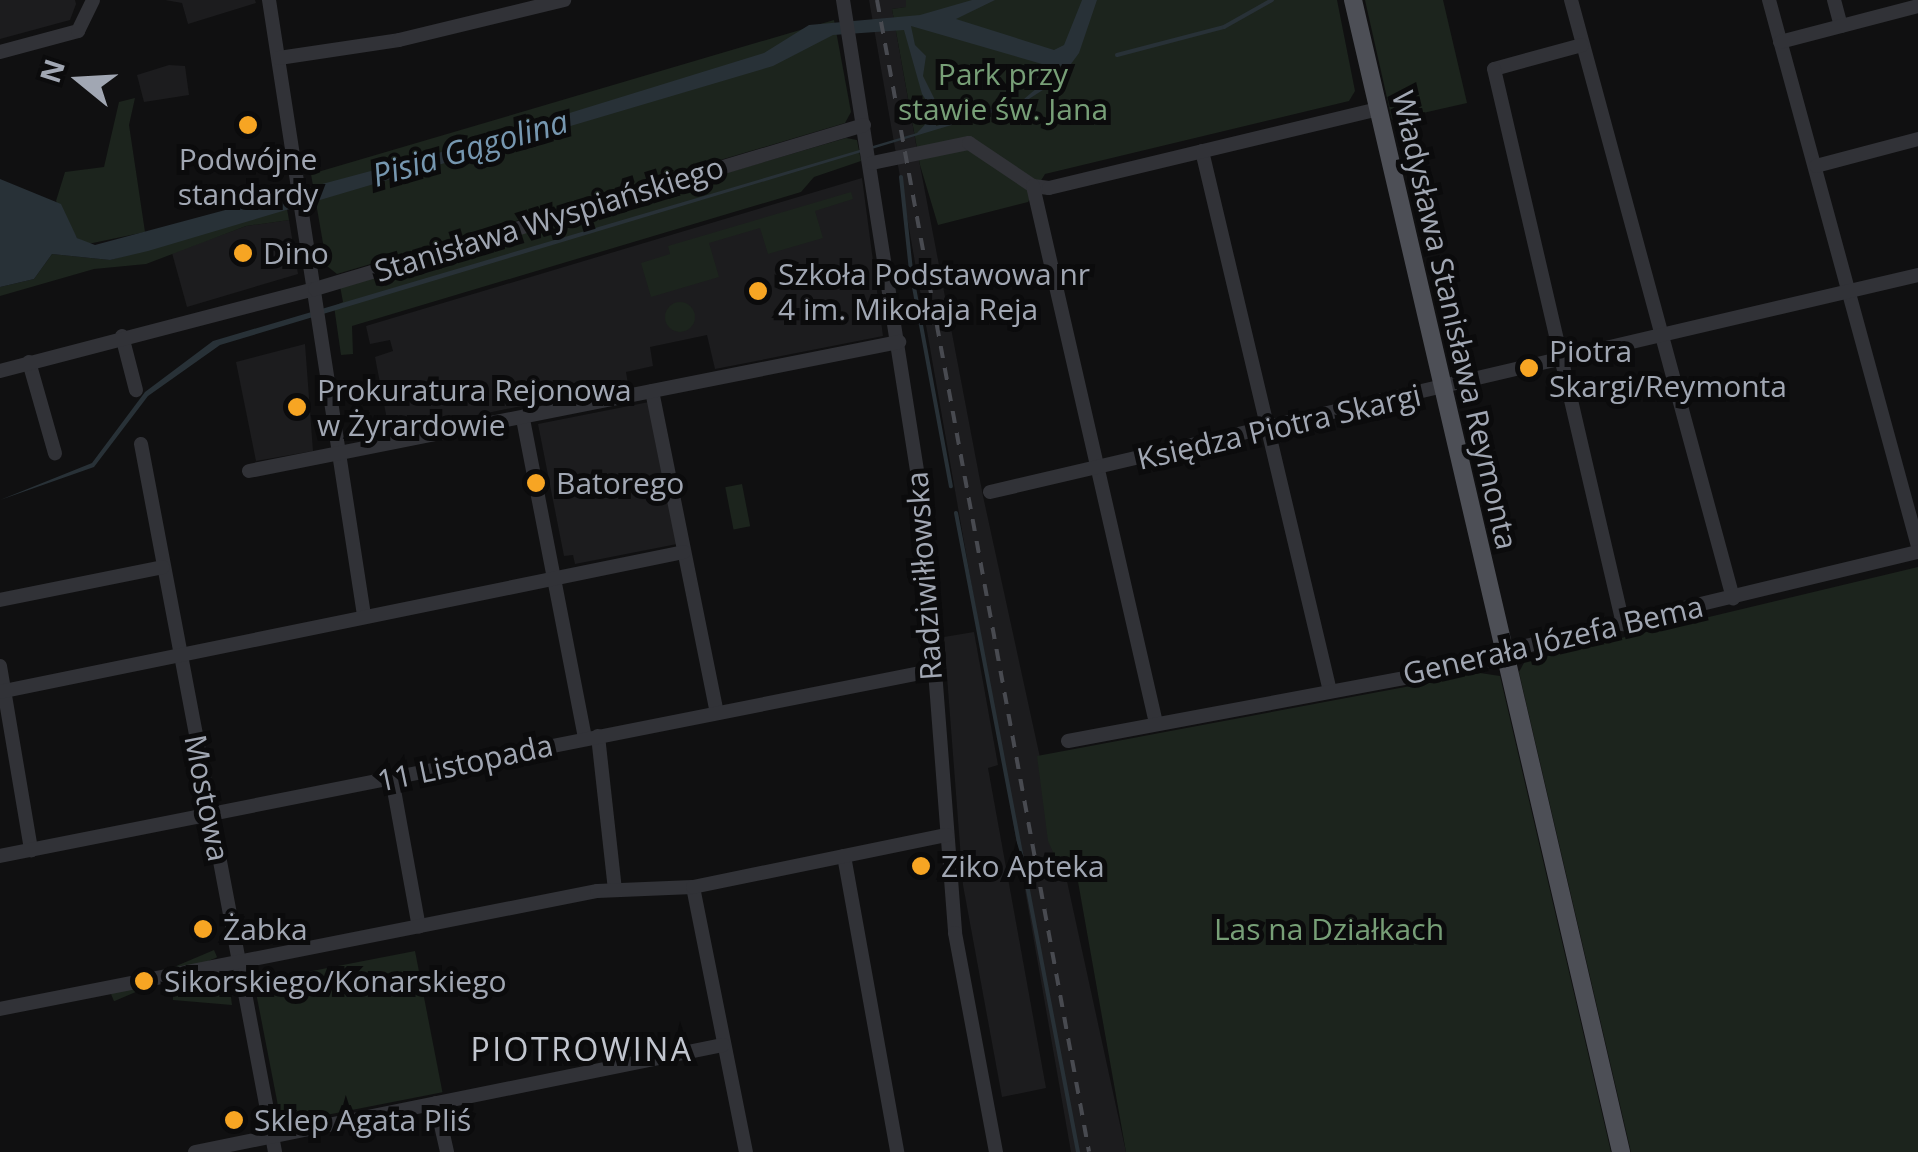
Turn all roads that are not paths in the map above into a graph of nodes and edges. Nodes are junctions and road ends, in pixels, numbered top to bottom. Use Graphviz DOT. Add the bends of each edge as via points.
graph roads {
  1 [pos="94,0"];
  2 [pos="269,0"];
  3 [pos="564,0"];
  4 [pos="843,0"];
  5 [pos="1353,0"];
  6 [pos="1571,0"];
  7 [pos="1769,0"];
  8 [pos="1834,0"];
  9 [pos="1918,6"];
  10 [pos="1841,26"];
  11 [pos="1780,42"];
  12 [pos="1582,45"];
  13 [pos="0,52"];
  14 [pos="278,58"];
  15 [pos="1377,110"];
  16 [pos="865,129"];
  17 [pos="1918,139"];
  18 [pos="1202,152"];
  19 [pos="871,157"];
  20 [pos="1816,166"];
  21 [pos="1033,186"];
  22 [pos="1918,275"];
  23 [pos="1850,292"];
  24 [pos="315,295"];
  25 [pos="122,336"];
  26 [pos="1663,338"];
  27 [pos="898,342"];
  28 [pos="1565,360"];
  29 [pos="29,362"];
  30 [pos="0,371"];
  31 [pos="1443,389"];
  32 [pos="136,390"];
  33 [pos="652,392"];
  34 [pos="523,419"];
  35 [pos="1266,430"];
  36 [pos="141,444"];
  37 [pos="56,453"];
  38 [pos="340,454"];
  39 [pos="1099,468"];
  40 [pos="249,471"];
  41 [pos="990,492"];
  42 [pos="1918,549"];
  43 [pos="684,552"];
  44 [pos="163,567"];
  45 [pos="555,578"];
  46 [pos="1732,598"];
  47 [pos="0,600"];
  48 [pos="364,614"];
  49 [pos="1623,624"];
  50 [pos="1505,651"];
  51 [pos="179,656"];
  52 [pos="0,666"];
  53 [pos="930,671"];
  54 [pos="1329,688"];
  55 [pos="1,691"];
  56 [pos="717,713"];
  57 [pos="1156,723"];
  58 [pos="592,737"];
  59 [pos="1068,741"];
  60 [pos="392,779"];
  61 [pos="210,816"];
  62 [pos="947,835"];
  63 [pos="31,850"];
  64 [pos="0,856"];
  65 [pos="844,856"];
  66 [pos="694,887"];
  67 [pos="616,890"];
  68 [pos="419,927"];
  69 [pos="237,963"];
  70 [pos="0,1009"];
  71 [pos="723,1045"];
  72 [pos="436,1103"];
  73 [pos="274,1144"];
  74 [pos="196,1152"];
  75 [pos="448,1152"];
  76 [pos="746,1152"];
  77 [pos="898,1152"];
  78 [pos="996,1152"];
  79 [pos="1620,1152"];
  1 -- 13 [label="street" via="78,31"];
  2 -- 14 [label="street"];
  3 -- 14 [label="street" via="398,40"];
  4 -- 16 [label="street, Radziwiłłowska"];
  5 -- 15 [label="main road, Władysława Stanisława Reymonta"];
  6 -- 12 [label="street"];
  7 -- 11 [label="street"];
  8 -- 10 [label="street"];
  9 -- 10 [label="street"];
  10 -- 11 [label="street"];
  11 -- 20 [label="street"];
  12 -- 26 [label="street"];
  12 -- 28 [label="street" via="1494,69"];
  14 -- 24 [label="street"];
  15 -- 18 [label="street"];
  15 -- 31 [label="main road, Władysława Stanisława Reymonta"];
  16 -- 19 [label="street, Radziwiłłowska"];
  16 -- 24 [label="street, Stanisława Wyspiańskiego"];
  17 -- 20 [label="street"];
  18 -- 21 [label="street"];
  18 -- 35 [label="street"];
  19 -- 21 [label="street" via="969,143"];
  19 -- 27 [label="street, Radziwiłłowska"];
  20 -- 23 [label="street"];
  21 -- 39 [label="street"];
  22 -- 23 [label="street, Księdza Piotra Skargi"];
  23 -- 26 [label="street, Księdza Piotra Skargi"];
  23 -- 42 [label="street"];
  24 -- 25 [label="street, Stanisława Wyspiańskiego"];
  24 -- 38 [label="street"];
  25 -- 29 [label="street, Stanisława Wyspiańskiego"];
  25 -- 32 [label="street"];
  26 -- 28 [label="street, Księdza Piotra Skargi"];
  26 -- 46 [label="street"];
  27 -- 33 [label="street"];
  27 -- 53 [label="street, Radziwiłłowska" via="924,512"];
  28 -- 31 [label="street, Księdza Piotra Skargi"];
  28 -- 49 [label="street"];
  29 -- 30 [label="street, Stanisława Wyspiańskiego"];
  29 -- 37 [label="street"];
  31 -- 35 [label="street, Księdza Piotra Skargi"];
  31 -- 50 [label="main road, Władysława Stanisława Reymonta"];
  33 -- 34 [label="street"];
  33 -- 43 [label="street"];
  34 -- 38 [label="street"];
  34 -- 45 [label="street"];
  35 -- 39 [label="street, Księdza Piotra Skargi"];
  35 -- 54 [label="street"];
  36 -- 44 [label="street, Mostowa"];
  38 -- 40 [label="street"];
  38 -- 48 [label="street"];
  39 -- 41 [label="street, Księdza Piotra Skargi"];
  39 -- 57 [label="street"];
  42 -- 46 [label="street, Generała Józefa Bema"];
  43 -- 45 [label="street"];
  43 -- 56 [label="street"];
  44 -- 47 [label="street"];
  44 -- 51 [label="street, Mostowa"];
  45 -- 48 [label="street"];
  45 -- 58 [label="street"];
  46 -- 49 [label="street, Generała Józefa Bema"];
  48 -- 51 [label="street"];
  49 -- 50 [label="street, Generała Józefa Bema"];
  50 -- 54 [label="street, Generała Józefa Bema" via="1470,666"];
  50 -- 79 [label="main road, Władysława Stanisława Reymonta"];
  51 -- 55 [label="street"];
  51 -- 61 [label="street, Mostowa"];
  52 -- 55 [label="street"];
  53 -- 56 [label="street, 11 Listopada"];
  53 -- 62 [label="street, Radziwiłłowska"];
  54 -- 57 [label="street, Generała Józefa Bema"];
  55 -- 63 [label="street"];
  56 -- 58 [label="street, 11 Listopada"];
  57 -- 59 [label="street, Generała Józefa Bema"];
  58 -- 60 [label="street, 11 Listopada"];
  58 -- 67 [label="street"];
  60 -- 61 [label="street, 11 Listopada"];
  60 -- 68 [label="street"];
  61 -- 63 [label="street, 11 Listopada"];
  61 -- 69 [label="street, Mostowa"];
  62 -- 65 [label="street"];
  62 -- 78 [label="street, Radziwiłłowska" via="955,933"];
  63 -- 64 [label="street, 11 Listopada"];
  65 -- 66 [label="street"];
  65 -- 77 [label="street"];
  66 -- 67 [label="street"];
  66 -- 71 [label="street"];
  67 -- 68 [label="street"];
  68 -- 69 [label="street"];
  69 -- 70 [label="street"];
  69 -- 73 [label="street, Mostowa"];
  71 -- 72 [label="street"];
  71 -- 76 [label="street"];
  72 -- 73 [label="street"];
  72 -- 75 [label="street"];
  73 -- 74 [label="street"];
}
